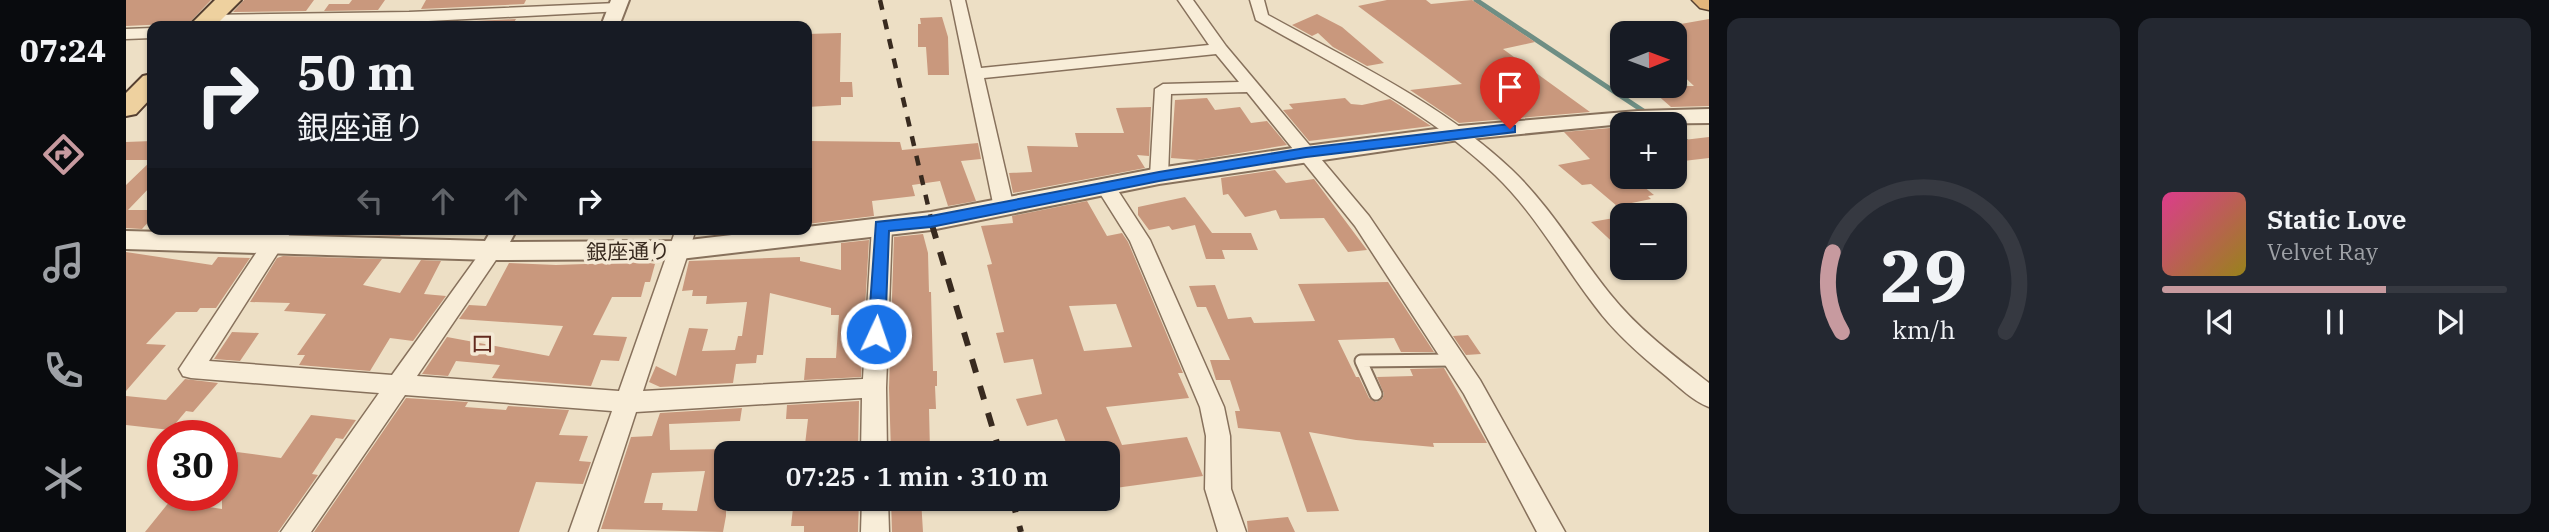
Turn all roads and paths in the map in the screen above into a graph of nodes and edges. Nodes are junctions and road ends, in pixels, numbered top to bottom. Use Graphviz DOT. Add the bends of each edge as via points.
graph roads {
  1 [pos="229,0"];
  2 [pos="418,0"];
  3 [pos="958,0"];
  4 [pos="1185,0"];
  5 [pos="1257,0"];
  6 [pos="1704,0"];
  7 [pos="1709,3"];
  8 [pos="497,7"];
  9 [pos="615,11"];
  10 [pos="206,21"];
  11 [pos="408,21"];
  12 [pos="413,21"];
  13 [pos="147,33"];
  14 [pos="126,34"];
  15 [pos="1220,49"];
  16 [pos="974,74"];
  17 [pos="147,87"];
  18 [pos="1251,87"];
  19 [pos="126,108"];
  20 [pos="1709,116"];
  21 [pos="1459,133"];
  22 [pos="1306,153"];
  23 [pos="1159,177"];
  24 [pos="1106,187"];
  25 [pos="1004,208"];
  26 [pos="882,226"];
  27 [pos="812,231"];
  28 [pos="754,235"];
  29 [pos="279,237"];
  30 [pos="126,240"];
  31 [pos="498,240"];
  32 [pos="683,240"];
  33 [pos="1454,360"];
  34 [pos="396,386"];
  35 [pos="874,388"];
  36 [pos="1376,394"];
  37 [pos="1709,397"];
  38 [pos="628,402"];
  39 [pos="874,441"];
  40 [pos="875,511"];
  41 [pos="295,532"];
  42 [pos="583,532"];
  43 [pos="875,532"];
  44 [pos="1232,532"];
  45 [pos="1551,532"];
  1 -- 10 [label="main road"];
  2 -- 11 [label="street"];
  3 -- 16 [label="street"];
  4 -- 15 [label="street"];
  5 -- 21 [label="street" via="1261,17"];
  6 -- 7 [label="highway"];
  8 -- 9 [label="street"];
  8 -- 12 [label="street"];
  13 -- 14 [label="street"];
  15 -- 16 [label="street"];
  15 -- 18 [label="street"];
  16 -- 25 [label="street"];
  17 -- 19 [label="main road"];
  18 -- 22 [label="street"];
  18 -- 23 [label="street" via="1163,89"];
  20 -- 21 [label="street, 銀座通り"];
  21 -- 22 [label="street, 銀座通り"];
  21 -- 37 [label="street" via="1513,183 1604,302 1643,345"];
  22 -- 23 [label="street, 銀座通り"];
  22 -- 33 [label="street" via="1362,221"];
  23 -- 24 [label="street, 銀座通り"];
  24 -- 25 [label="street, 銀座通り"];
  24 -- 44 [label="street" via="1140,240 1212,407 1218,436 1218,489"];
  25 -- 26 [label="street, 銀座通り"];
  26 -- 27 [label="street, 銀座通り"];
  26 -- 35 [label="street"];
  28 -- 32 [label="street, 銀座通り"];
  29 -- 30 [label="street, 銀座通り"];
  29 -- 31 [label="street, 銀座通り"];
  29 -- 34 [label="street" via="191,369"];
  31 -- 32 [label="street, 銀座通り"];
  31 -- 34 [label="street"];
  32 -- 38 [label="street"];
  33 -- 36 [label="lane" via="1361,362"];
  33 -- 45 [label="street"];
  34 -- 38 [label="street"];
  34 -- 41 [label="street"];
  35 -- 38 [label="street"];
  35 -- 39 [label="street"];
  38 -- 42 [label="street"];
  40 -- 43 [label="street"];
}
